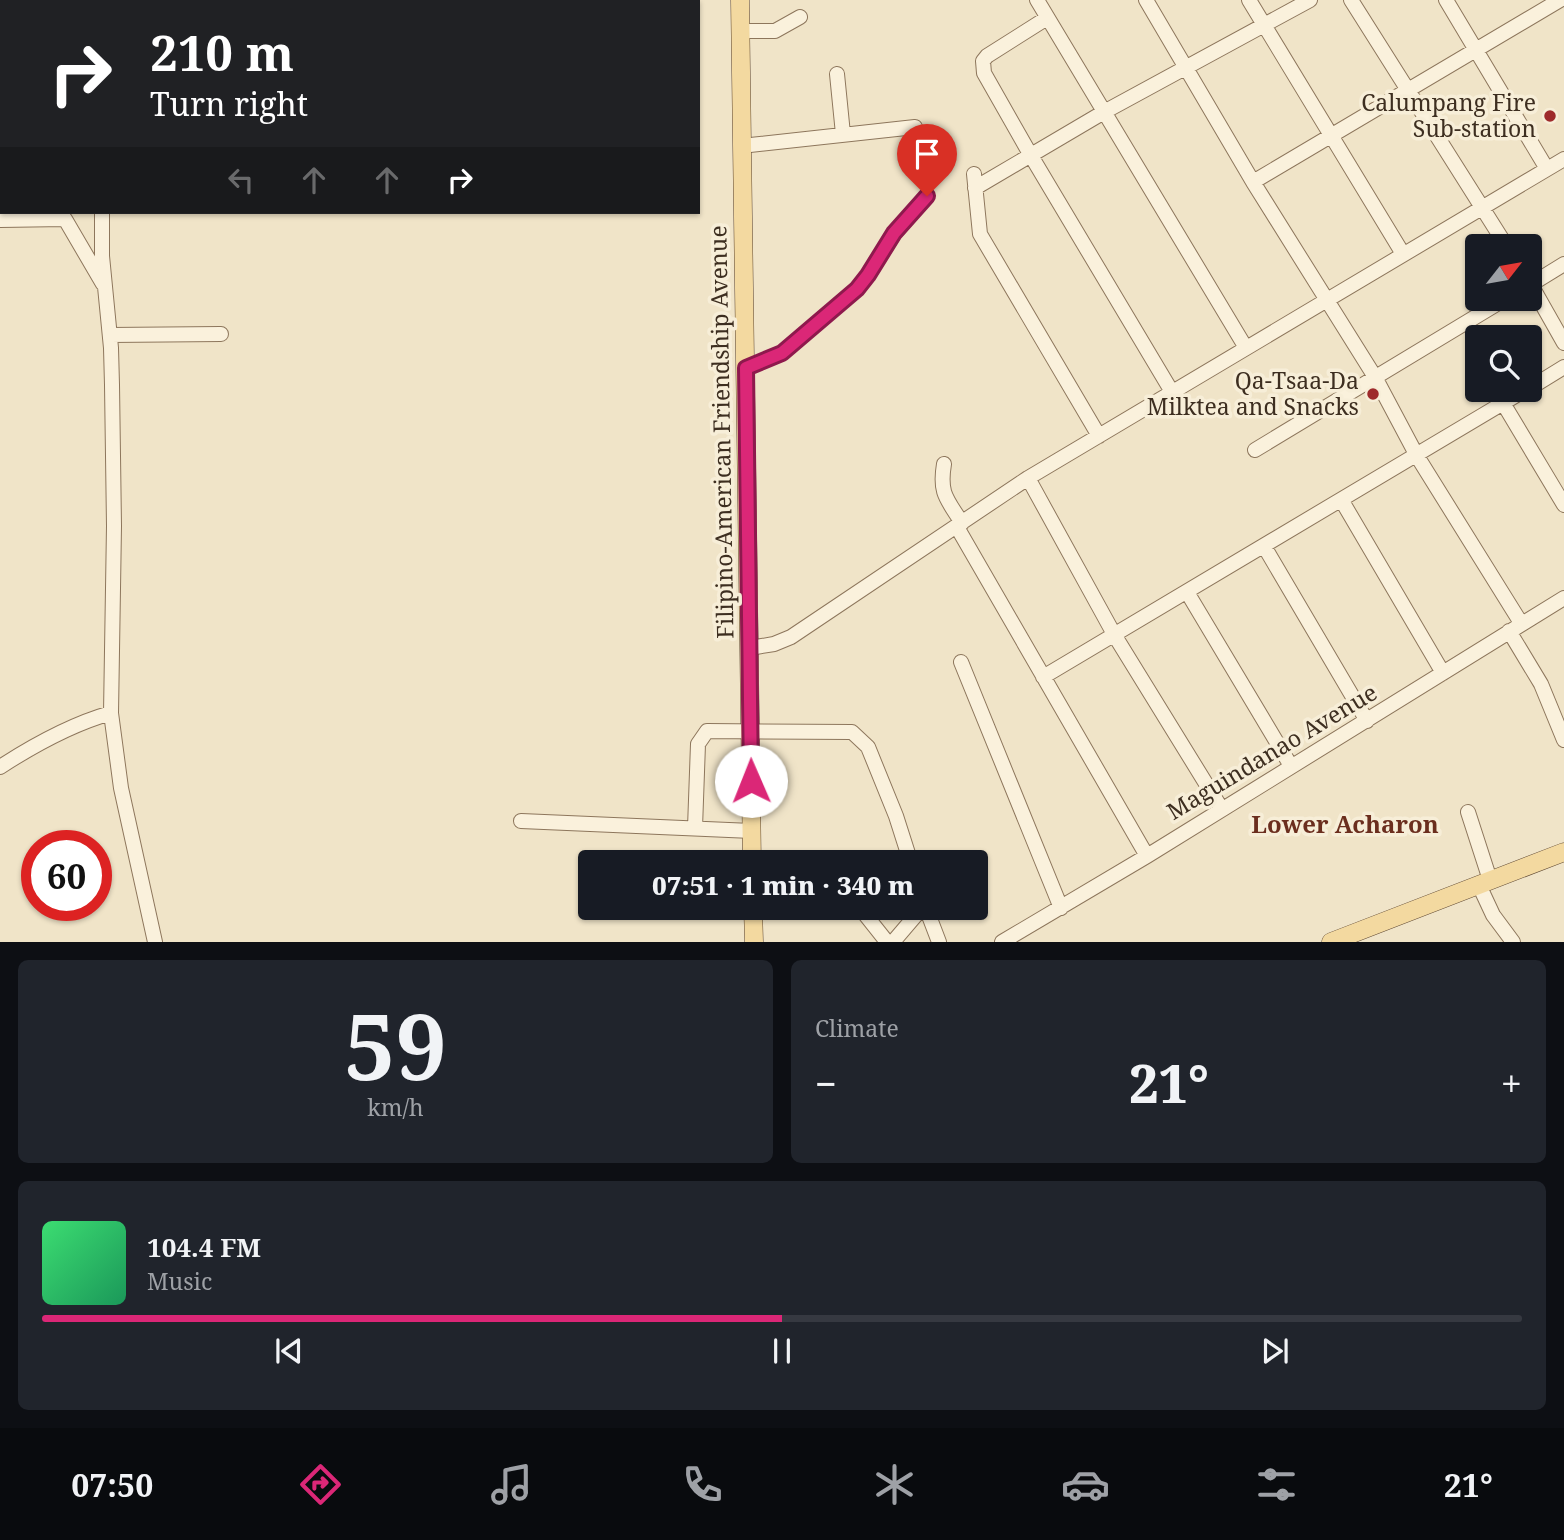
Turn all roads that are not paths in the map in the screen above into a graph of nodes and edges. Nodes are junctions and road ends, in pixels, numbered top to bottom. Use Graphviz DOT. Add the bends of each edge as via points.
graph roads {
  1 [pos="740,0"];
  2 [pos="1037,0"];
  3 [pos="1146,0"];
  4 [pos="1249,0"];
  5 [pos="1310,0"];
  6 [pos="1351,0"];
  7 [pos="1446,0"];
  8 [pos="1559,4"];
  9 [pos="800,17"];
  10 [pos="1047,18"];
  11 [pos="1265,26"];
  12 [pos="741,31"];
  13 [pos="1476,50"];
  14 [pos="1185,66"];
  15 [pos="837,74"];
  16 [pos="1409,90"];
  17 [pos="1104,112"];
  18 [pos="915,127"];
  19 [pos="843,134"];
  20 [pos="1332,136"];
  21 [pos="741,146"];
  22 [pos="1030,154"];
  23 [pos="1564,159"];
  24 [pos="1547,169"];
  25 [pos="1253,182"];
  26 [pos="927,196"];
  27 [pos="1483,207"];
  28 [pos="102,214"];
  29 [pos="63,216"];
  30 [pos="0,220"];
  31 [pos="1499,234"];
  32 [pos="1403,254"];
  33 [pos="1564,264"];
  34 [pos="1542,277"];
  35 [pos="106,288"];
  36 [pos="1327,302"];
  37 [pos="1542,305"];
  38 [pos="1483,312"];
  39 [pos="221,334"];
  40 [pos="110,335"];
  41 [pos="1564,344"];
  42 [pos="1246,348"];
  43 [pos="746,368"];
  44 [pos="1564,368"];
  45 [pos="1374,377"];
  46 [pos="1542,380"];
  47 [pos="1172,392"];
  48 [pos="1503,403"];
  49 [pos="1099,436"];
  50 [pos="1255,450"];
  51 [pos="1417,456"];
  52 [pos="944,464"];
  53 [pos="1028,478"];
  54 [pos="1342,501"];
  55 [pos="1564,505"];
  56 [pos="960,525"];
  57 [pos="1264,546"];
  58 [pos="1186,592"];
  59 [pos="1564,598"];
  60 [pos="1515,627"];
  61 [pos="1115,636"];
  62 [pos="750,648"];
  63 [pos="961,662"];
  64 [pos="1443,673"];
  65 [pos="1043,677"];
  66 [pos="111,713"];
  67 [pos="1367,722"];
  68 [pos="751,732"];
  69 [pos="1564,740"];
  70 [pos="1291,766"];
  71 [pos="0,767"];
  72 [pos="1221,808"];
  73 [pos="1468,812"];
  74 [pos="521,821"];
  75 [pos="695,828"];
  76 [pos="752,831"];
  77 [pos="752,850"];
  78 [pos="907,850"];
  79 [pos="1564,852"];
  80 [pos="1147,856"];
  81 [pos="1485,882"];
  82 [pos="1061,908"];
  83 [pos="753,920"];
  84 [pos="870,920"];
  85 [pos="913,920"];
  86 [pos="929,920"];
  87 [pos="155,942"];
  88 [pos="754,942"];
  89 [pos="887,942"];
  90 [pos="893,942"];
  91 [pos="939,942"];
  92 [pos="1002,942"];
  93 [pos="1331,942"];
  94 [pos="1513,942"];
  1 -- 12 [label="main road, Filipino-American Friendship Avenue"];
  2 -- 10 [label="street"];
  3 -- 14 [label="street"];
  4 -- 11 [label="street"];
  5 -- 11 [label="street"];
  6 -- 16 [label="street"];
  7 -- 13 [label="street"];
  8 -- 13 [label="street"];
  9 -- 12 [label="street" via="775,31"];
  10 -- 17 [label="street"];
  10 -- 22 [label="street" via="983,61 984,73"];
  11 -- 14 [label="street"];
  11 -- 20 [label="street"];
  12 -- 21 [label="main road, Filipino-American Friendship Avenue"];
  13 -- 16 [label="street"];
  13 -- 24 [label="street"];
  14 -- 17 [label="street"];
  14 -- 25 [label="street"];
  15 -- 19 [label="street"];
  16 -- 20 [label="street"];
  16 -- 27 [label="street"];
  17 -- 22 [label="street"];
  17 -- 42 [label="street"];
  18 -- 19 [label="street"];
  19 -- 21 [label="street"];
  20 -- 25 [label="street"];
  20 -- 32 [label="street"];
  21 -- 43 [label="main road, Filipino-American Friendship Avenue"];
  22 -- 47 [label="street"];
  22 -- 49 [label="street" via="974,181 980,234"];
  23 -- 24 [label="street"];
  24 -- 27 [label="street"];
  25 -- 36 [label="street"];
  26 -- 43 [label="street" via="849,296 782,353"];
  27 -- 31 [label="street"];
  27 -- 32 [label="street"];
  28 -- 35 [label="street"];
  29 -- 30 [label="street"];
  29 -- 35 [label="street"];
  32 -- 36 [label="street"];
  33 -- 34 [label="street"];
  35 -- 40 [label="street"];
  36 -- 42 [label="street"];
  36 -- 45 [label="street"];
  37 -- 41 [label="street"];
  38 -- 45 [label="street"];
  39 -- 40 [label="street"];
  40 -- 66 [label="street"];
  42 -- 47 [label="street"];
  43 -- 62 [label="main road, Filipino-American Friendship Avenue"];
  44 -- 46 [label="street"];
  45 -- 50 [label="street"];
  45 -- 51 [label="street"];
  47 -- 49 [label="street"];
  48 -- 51 [label="street"];
  48 -- 55 [label="street"];
  49 -- 53 [label="street"];
  51 -- 54 [label="street"];
  51 -- 60 [label="street"];
  52 -- 56 [label="street" via="944,495"];
  53 -- 56 [label="street"];
  53 -- 61 [label="street"];
  54 -- 57 [label="street"];
  54 -- 64 [label="street"];
  56 -- 62 [label="street" via="791,637"];
  56 -- 65 [label="street"];
  57 -- 58 [label="street"];
  57 -- 67 [label="street"];
  58 -- 61 [label="street"];
  58 -- 70 [label="street"];
  59 -- 60 [label="street, Maguindanao Avenue"];
  60 -- 64 [label="street, Maguindanao Avenue"];
  60 -- 69 [label="street"];
  61 -- 65 [label="street"];
  61 -- 72 [label="street"];
  62 -- 68 [label="main road, Filipino-American Friendship Avenue"];
  63 -- 82 [label="street"];
  64 -- 67 [label="street, Maguindanao Avenue"];
  65 -- 80 [label="street"];
  66 -- 71 [label="street"];
  66 -- 87 [label="street" via="121,788"];
  67 -- 70 [label="street, Maguindanao Avenue"];
  68 -- 75 [label="street" via="707,731 699,739"];
  68 -- 76 [label="main road, Filipino-American Friendship Avenue"];
  68 -- 78 [label="street" via="852,732 860,737 868,747"];
  70 -- 72 [label="street, Maguindanao Avenue"];
  72 -- 80 [label="street, Maguindanao Avenue"];
  73 -- 81 [label="street"];
  74 -- 75 [label="street"];
  75 -- 76 [label="street"];
  76 -- 77 [label="main road, Filipino-American Friendship Avenue"];
  79 -- 81 [label="main road"];
  80 -- 82 [label="street, Maguindanao Avenue"];
  81 -- 93 [label="main road"];
  81 -- 94 [label="street" via="1493,915"];
  82 -- 92 [label="street, Maguindanao Avenue"];
  83 -- 88 [label="main road"];
  84 -- 89 [label="street"];
  85 -- 90 [label="street"];
  86 -- 91 [label="street"];
}
